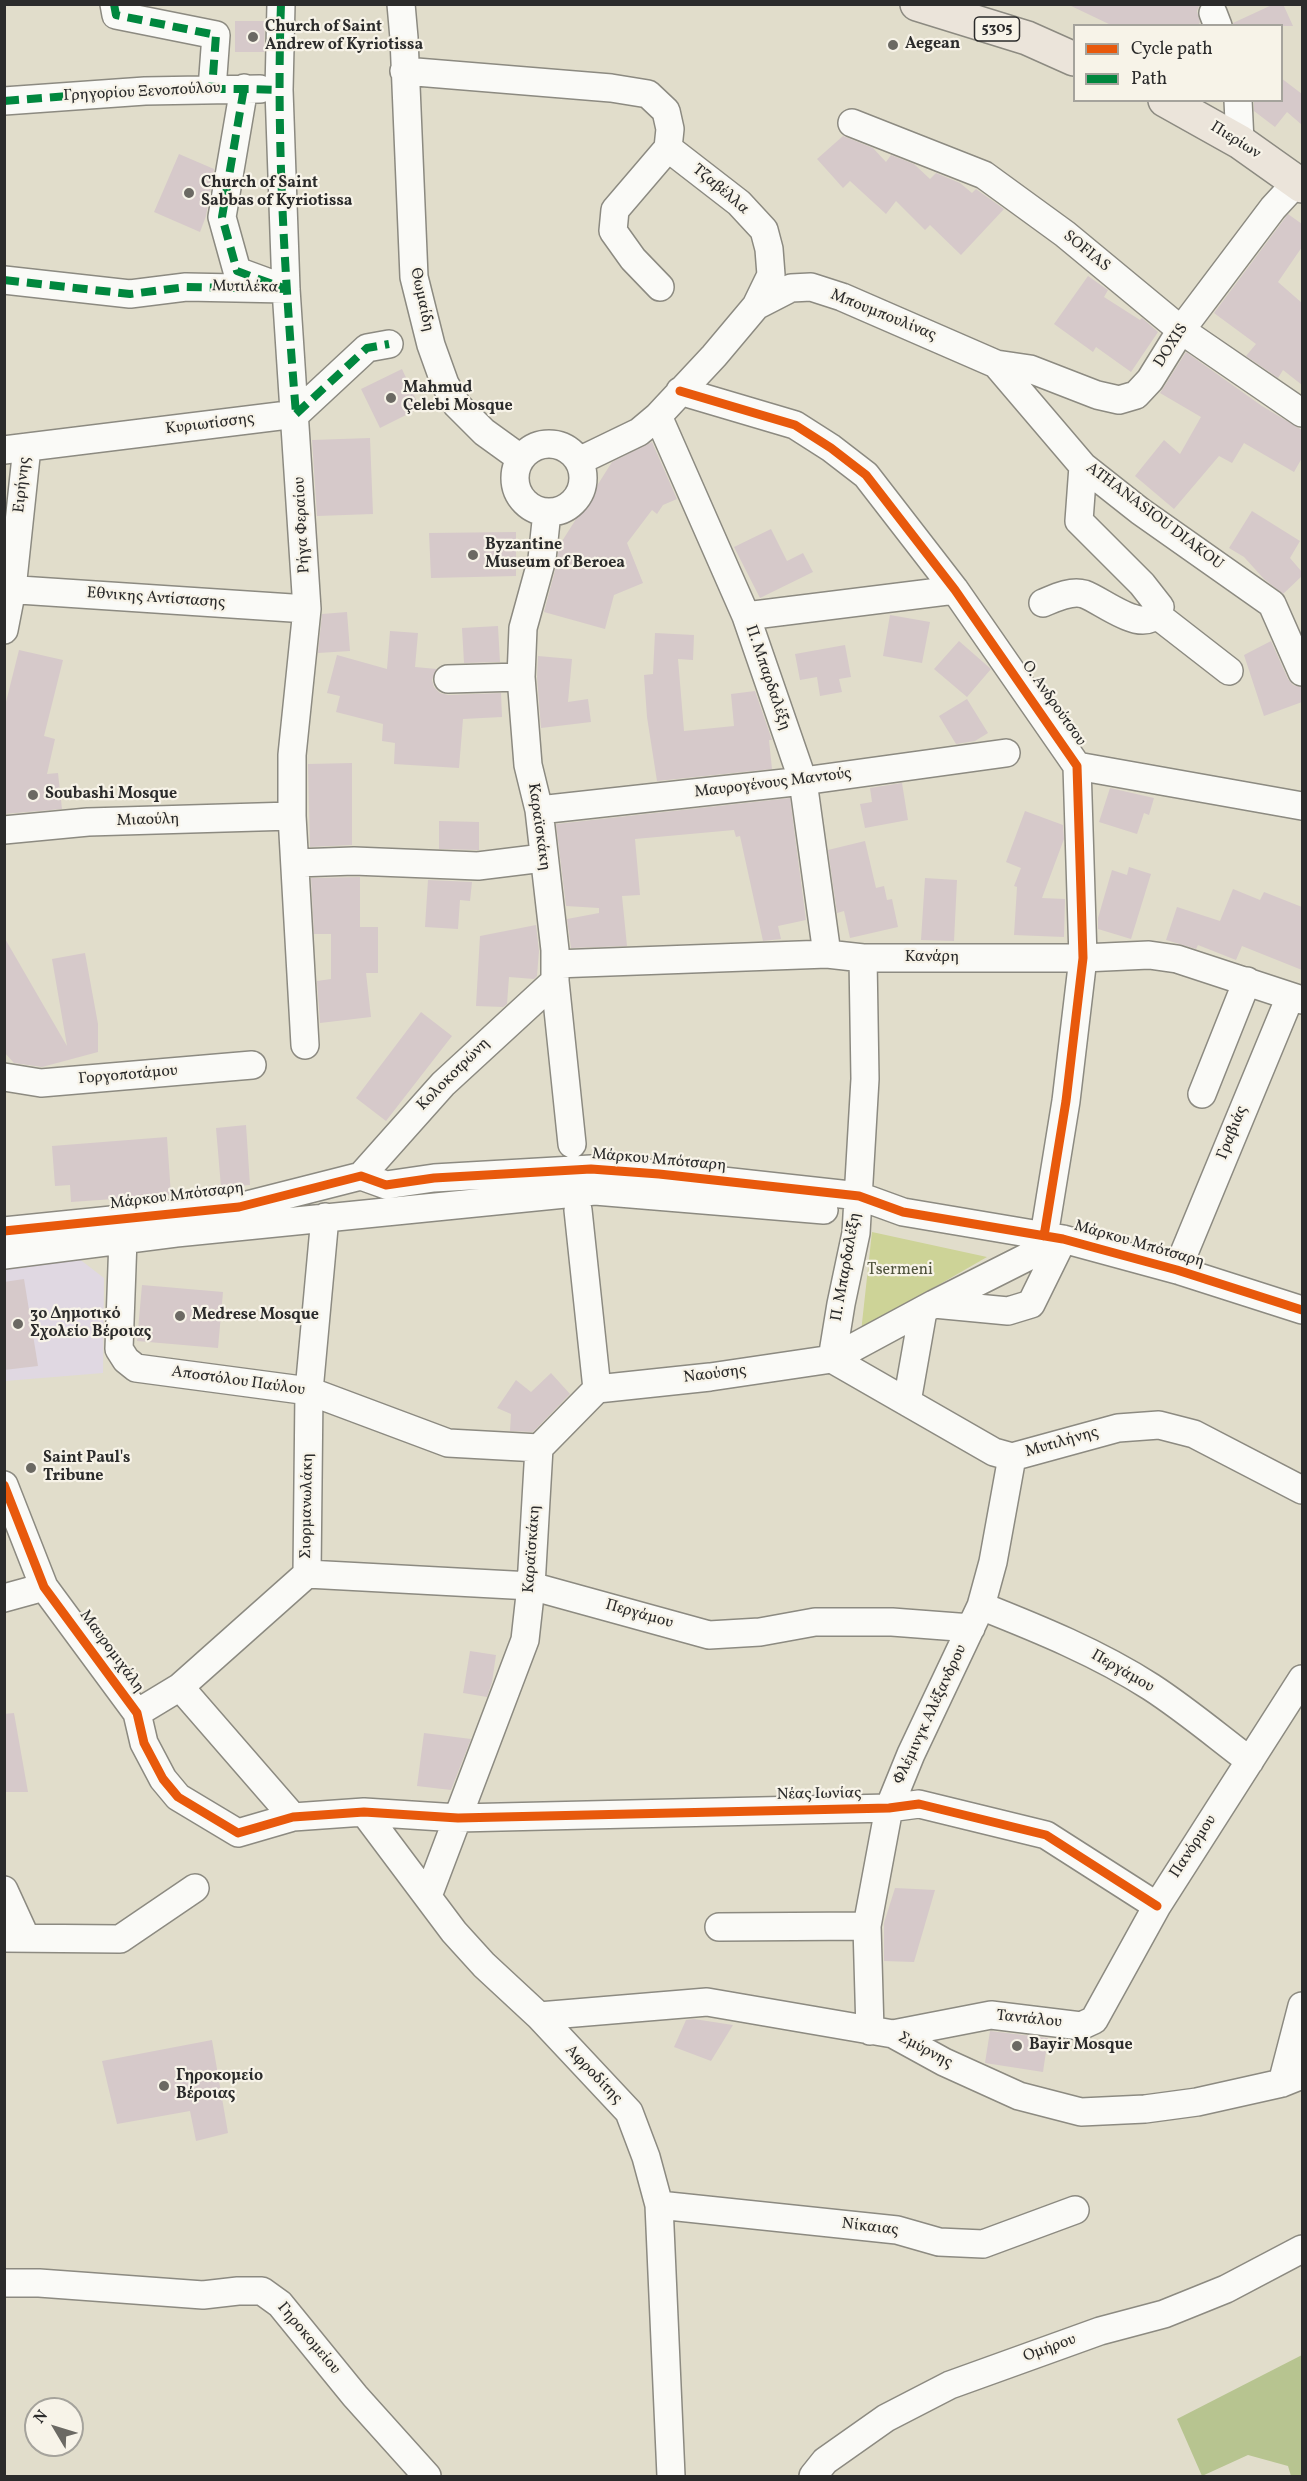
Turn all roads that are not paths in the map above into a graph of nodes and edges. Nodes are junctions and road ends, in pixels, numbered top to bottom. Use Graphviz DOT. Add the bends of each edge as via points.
graph roads {
  1 [pos="114,4"];
  2 [pos="281,4"];
  3 [pos="391,4"];
  4 [pos="401,4"];
  5 [pos="917,4"];
  6 [pos="1073,59"];
  7 [pos="404,71"];
  8 [pos="244,88"];
  9 [pos="212,89"];
  10 [pos="279,90"];
  11 [pos="4,100"];
  12 [pos="1168,102"];
  13 [pos="1238,102"];
  14 [pos="852,123"];
  15 [pos="1240,142"];
  16 [pos="668,148"];
  17 [pos="1300,184"];
  18 [pos="4,280"];
  19 [pos="660,287"];
  20 [pos="286,289"];
  21 [pos="756,306"];
  22 [pos="1181,330"];
  23 [pos="389,344"];
  24 [pos="996,364"];
  25 [pos="680,391"];
  26 [pos="1302,413"];
  27 [pos="296,414"];
  28 [pos="658,416"];
  29 [pos="16,448"];
  30 [pos="520,458"];
  31 [pos="579,461"];
  32 [pos="1083,466"];
  33 [pos="547,512"];
  34 [pos="8,589"];
  35 [pos="955,590"];
  36 [pos="1043,603"];
  37 [pos="308,609"];
  38 [pos="1157,615"];
  39 [pos="746,616"];
  40 [pos="4,630"];
  41 [pos="1229,671"];
  42 [pos="1302,672"];
  43 [pos="521,676"];
  44 [pos="448,679"];
  45 [pos="1006,753"];
  46 [pos="1077,766"];
  47 [pos="803,781"];
  48 [pos="1302,806"];
  49 [pos="539,810"];
  50 [pos="292,816"];
  51 [pos="4,830"];
  52 [pos="543,858"];
  53 [pos="296,863"];
  54 [pos="827,954"];
  55 [pos="862,958"];
  56 [pos="1083,958"];
  57 [pos="555,973"];
  58 [pos="1247,981"];
  59 [pos="1296,998"];
  60 [pos="305,1045"];
  61 [pos="252,1065"];
  62 [pos="4,1077"];
  63 [pos="1202,1094"];
  64 [pos="572,1144"];
  65 [pos="361,1176"];
  66 [pos="858,1205"];
  67 [pos="578,1209"];
  68 [pos="325,1217"];
  69 [pos="4,1231"];
  70 [pos="1054,1238"];
  71 [pos="123,1239"];
  72 [pos="4,1255"];
  73 [pos="1177,1270"];
  74 [pos="929,1307"];
  75 [pos="1302,1310"];
  76 [pos="832,1359"];
  77 [pos="597,1389"];
  78 [pos="309,1391"];
  79 [pos="907,1402"];
  80 [pos="539,1448"];
  81 [pos="1012,1457"];
  82 [pos="4,1485"];
  83 [pos="1302,1490"];
  84 [pos="307,1574"];
  85 [pos="531,1586"];
  86 [pos="45,1587"];
  87 [pos="4,1598"];
  88 [pos="976,1617"];
  89 [pos="1302,1679"];
  90 [pos="180,1687"];
  91 [pos="137,1713"];
  92 [pos="1293,1716"];
  93 [pos="1250,1761"];
  94 [pos="889,1808"];
  95 [pos="364,1812"];
  96 [pos="293,1817"];
  97 [pos="458,1818"];
  98 [pos="195,1888"];
  99 [pos="4,1890"];
  100 [pos="428,1896"];
  101 [pos="1157,1906"];
  102 [pos="719,1926"];
  103 [pos="867,1926"];
  104 [pos="15,1938"];
  105 [pos="1302,2006"];
  106 [pos="539,2016"];
  107 [pos="1094,2020"];
  108 [pos="882,2032"];
  109 [pos="1292,2079"];
  110 [pos="658,2205"];
  111 [pos="1075,2210"];
  112 [pos="1302,2249"];
  113 [pos="4,2283"];
  114 [pos="426,2476"];
  115 [pos="671,2476"];
  116 [pos="813,2476"];
  1 -- 9 [label="street" via="116,15 216,35"];
  2 -- 10 [label="street, Ρήγα Φεραίου"];
  3 -- 7 [label="street, Θωμαίδη"];
  4 -- 7 [label="street, Θωμαίδη"];
  5 -- 6 [label="main road, 5305" via="1027,39"];
  7 -- 16 [label="street" via="648,94 666,111 670,129"];
  7 -- 30 [label="street, Θωμαίδη" via="414,277 431,345 457,405 484,432"];
  8 -- 9 [label="street, Γρηγορίου Ξενοπούλου"];
  8 -- 10 [label="street, Γρηγορίου Ξενοπούλου"];
  8 -- 20 [label="street, Μυτιλέκα" via="222,218 237,271"];
  9 -- 11 [label="street, Γρηγορίου Ξενοπούλου"];
  10 -- 20 [label="street, Ρήγα Φεραίου"];
  12 -- 15 [label="main road, Πιερίων"];
  13 -- 15 [label="street"];
  14 -- 22 [label="street, SOFIAS" via="984,175 1065,234"];
  15 -- 17 [label="main road, Πιερίων"];
  16 -- 19 [label="street" via="615,210 613,231"];
  16 -- 21 [label="street, Τζαβέλλα" via="739,202 764,230 771,275"];
  17 -- 22 [label="street, DOXIS" via="1274,208"];
  18 -- 20 [label="street, Μυτιλέκα" via="130,294 186,287"];
  20 -- 27 [label="street, Ρήγα Φεραίου"];
  21 -- 24 [label="street, Μπουμπουλίνας" via="791,288 811,287"];
  21 -- 25 [label="street, Μπουμπουλίνας"];
  22 -- 24 [label="street, DOXIS" via="1150,380 1136,395 1119,400 1030,369"];
  22 -- 26 [label="street, SOFIAS"];
  23 -- 27 [label="street" via="367,348"];
  24 -- 32 [label="street, ATHANASIOU DIAKOU"];
  25 -- 28 [label="street, Μπουμπουλίνας"];
  25 -- 35 [label="street, Ο. Ανδρούτσου" via="795,425 831,448 866,476"];
  27 -- 29 [label="street, Κυριωτίσσης"];
  27 -- 37 [label="street, Ρήγα Φεραίου"];
  28 -- 31 [label="street, Μπουμπουλίνας" via="639,432"];
  28 -- 39 [label="street, Π. Μπαρδαλέξη"];
  29 -- 34 [label="street, Ειρήνης"];
  30 -- 31 [label="street" via="531,448 554,444 572,452"];
  30 -- 33 [label="street" via="514,480 517,492 533,509"];
  31 -- 33 [label="street" via="584,476 577,498 569,506"];
  32 -- 38 [label="street" via="1079,521 1142,584 1160,607"];
  32 -- 42 [label="street, ATHANASIOU DIAKOU" via="1272,604"];
  33 -- 43 [label="street, Καραϊσκάκη" via="542,559 523,628"];
  34 -- 37 [label="street, Εθνικης Αντίστασης"];
  34 -- 40 [label="street, Ειρήνης"];
  35 -- 39 [label="street"];
  35 -- 46 [label="street, Ο. Ανδρούτσου"];
  36 -- 38 [label="street" via="1082,593 1134,620"];
  37 -- 50 [label="street, Ρήγα Φεραίου" via="292,755"];
  38 -- 41 [label="street"];
  39 -- 47 [label="street, Π. Μπαρδαλέξη"];
  43 -- 44 [label="street"];
  43 -- 49 [label="street, Καραϊσκάκη" via="528,765"];
  45 -- 47 [label="street, Μαυρογένους Μαντούς"];
  46 -- 48 [label="street"];
  46 -- 56 [label="street, Ο. Ανδρούτσου"];
  47 -- 49 [label="street, Μαυρογένους Μαντούς"];
  47 -- 54 [label="street, Π. Μπαρδαλέξη"];
  49 -- 52 [label="street, Καραϊσκάκη"];
  50 -- 51 [label="street, Μιαούλη" via="88,822"];
  50 -- 53 [label="street, Ρήγα Φεραίου"];
  52 -- 53 [label="street" via="478,866"];
  52 -- 57 [label="street, Καραϊσκάκη"];
  53 -- 60 [label="street, Ρήγα Φεραίου"];
  54 -- 55 [label="street, Κανάρη"];
  54 -- 57 [label="street, Κανάρη"];
  55 -- 56 [label="street, Κανάρη"];
  55 -- 66 [label="street, Π. Μπαρδαλέξη" via="865,1079"];
  56 -- 58 [label="street, Κανάρη" via="1149,955 1177,959"];
  56 -- 70 [label="street, Ο. Ανδρούτσου"];
  57 -- 64 [label="street, Καραϊσκάκη"];
  57 -- 65 [label="street, Κολοκοτρώνη" via="443,1084"];
  58 -- 59 [label="street, Κανάρη"];
  58 -- 63 [label="street"];
  59 -- 73 [label="street, Γραβιάς"];
  61 -- 62 [label="street, Γοργοποτάμου" via="41,1083"];
  65 -- 66 [label="street, Μάρκου Μπότσαρη" via="386,1185 434,1178 591,1169 659,1174"];
  65 -- 69 [label="street, Μάρκου Μπότσαρη" via="239,1207"];
  66 -- 68 [label="street, Μάρκου Μπότσαρη" via="595,1191"];
  66 -- 70 [label="street, Μάρκου Μπότσαρη"];
  66 -- 76 [label="street, Π. Μπαρδαλέξη"];
  67 -- 77 [label="street"];
  68 -- 71 [label="street, Μάρκου Μπότσαρη"];
  68 -- 78 [label="street, Σιορμανωλάκη"];
  70 -- 73 [label="street, Μάρκου Μπότσαρη"];
  70 -- 74 [label="street, Ναούσης"];
  70 -- 74 [label="street, Ο. Ανδρούτσου" via="1031,1304 1008,1311"];
  71 -- 72 [label="street, Μάρκου Μπότσαρη"];
  71 -- 78 [label="street, Αποστόλου Παύλου" via="119,1349 126,1360 136,1368"];
  73 -- 75 [label="street, Μάρκου Μπότσαρη"];
  74 -- 76 [label="street, Ναούσης"];
  74 -- 79 [label="street"];
  76 -- 77 [label="street, Ναούσης"];
  76 -- 79 [label="street, Mυτιλήνης"];
  77 -- 80 [label="street"];
  78 -- 80 [label="street, Αποστόλου Παύλου" via="448,1443"];
  78 -- 84 [label="street, Σιορμανωλάκη"];
  79 -- 81 [label="street, Mυτιλήνης" via="994,1452"];
  80 -- 85 [label="street, Καραϊσκάκη"];
  81 -- 83 [label="street, Mυτιλήνης" via="1118,1428 1159,1425 1194,1434"];
  81 -- 88 [label="street, Φλέμινγκ Αλέξανδρου" via="993,1562"];
  82 -- 86 [label="street, Μαυρομιχάλη"];
  84 -- 85 [label="street, Περγάμου"];
  84 -- 90 [label="street, Σιορμανωλάκη"];
  85 -- 88 [label="street, Περγάμου" via="709,1635 760,1632 814,1622"];
  85 -- 97 [label="street, Καραϊσκάκη" via="525,1640"];
  86 -- 87 [label="street"];
  86 -- 91 [label="street, Μαυρομιχάλη"];
  88 -- 93 [label="street, Περγάμου" via="1033,1627 1091,1654 1151,1687"];
  88 -- 94 [label="street, Φλέμινγκ Αλέξανδρου"];
  89 -- 92 [label="street, Πανόρμου"];
  90 -- 91 [label="street, Σιορμανωλάκη"];
  90 -- 96 [label="street"];
  91 -- 96 [label="street, Μαυρομιχάλη" via="144,1743 163,1779 178,1797 238,1833"];
  92 -- 93 [label="street, Πανόρμου"];
  93 -- 101 [label="street, Πανόρμου"];
  94 -- 97 [label="street, Νέας Ιωνίας"];
  94 -- 101 [label="street, Νέας Ιωνίας" via="919,1804 1046,1835"];
  94 -- 103 [label="street, Φλέμινγκ Αλέξανδρου"];
  95 -- 96 [label="street, Μαυρομιχάλη"];
  95 -- 97 [label="street, Μαυρομιχάλη"];
  95 -- 100 [label="street, Αφροδίτης"];
  97 -- 100 [label="street, Καραϊσκάκη"];
  98 -- 104 [label="street" via="120,1939"];
  99 -- 104 [label="street"];
  100 -- 106 [label="street, Αφροδίτης" via="484,1965"];
  101 -- 107 [label="street, Πανόρμου"];
  102 -- 103 [label="street"];
  103 -- 108 [label="street, Φλέμινγκ Αλέξανδρου" via="867,1977"];
  105 -- 109 [label="street"];
  106 -- 108 [label="street, Σμύρνης" via="707,2002"];
  106 -- 110 [label="street, Αφροδίτης" via="628,2112 646,2157"];
  107 -- 108 [label="street, Ταντάλου" via="1081,2026 991,2015"];
  108 -- 109 [label="street, Σμύρνης" via="1019,2096 1081,2112 1197,2102"];
  110 -- 111 [label="street, Νίκαιας" via="897,2230 939,2242 983,2244"];
  110 -- 115 [label="street, Αφροδίτης"];
  112 -- 116 [label="street, Ομήρου" via="1226,2289 1164,2314 1100,2331 950,2385 886,2418 825,2462"];
  113 -- 114 [label="street, Γηροκομείου" via="203,2295 262,2290 280,2304"];
}
